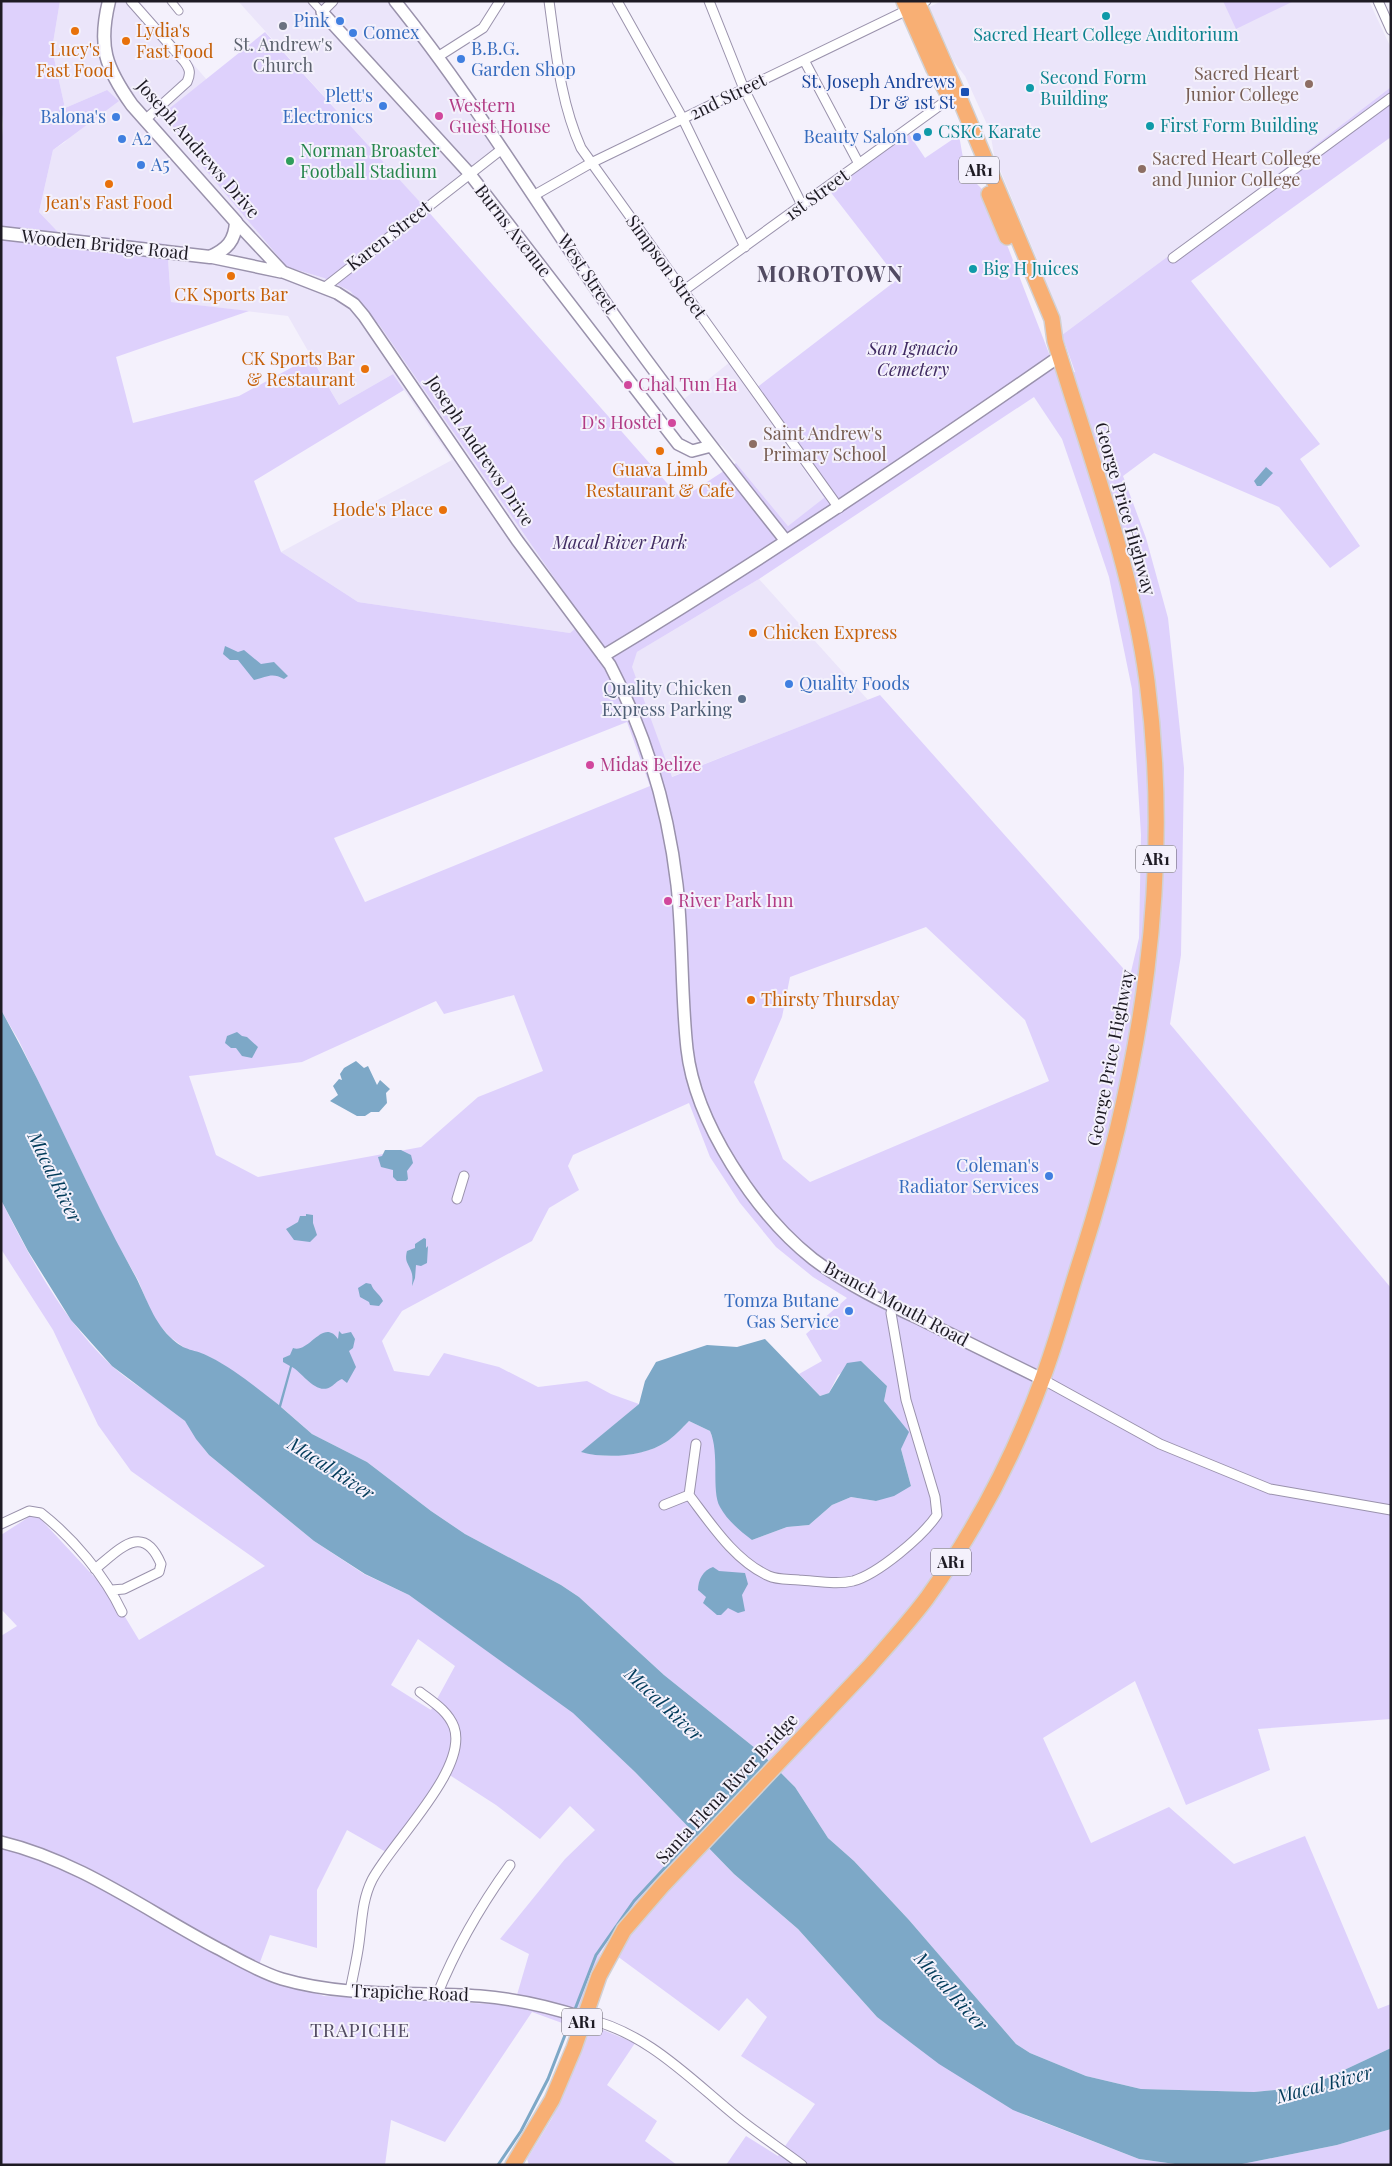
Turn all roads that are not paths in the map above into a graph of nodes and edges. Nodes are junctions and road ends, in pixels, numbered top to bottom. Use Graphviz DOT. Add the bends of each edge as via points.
graph roads {
  1 [pos="109,1"];
  2 [pos="131,1"];
  3 [pos="170,1"];
  4 [pos="312,1"];
  5 [pos="333,1"];
  6 [pos="395,1"];
  7 [pos="500,1"];
  8 [pos="549,1"];
  9 [pos="618,1"];
  10 [pos="710,1"];
  11 [pos="1378,1"];
  12 [pos="914,4"];
  13 [pos="180,11"];
  14 [pos="322,12"];
  15 [pos="1391,30"];
  16 [pos="439,56"];
  17 [pos="804,60"];
  18 [pos="744,89"];
  19 [pos="950,98"];
  20 [pos="1391,98"];
  21 [pos="146,119"];
  22 [pos="683,119"];
  23 [pos="502,149"];
  24 [pos="591,163"];
  25 [pos="859,164"];
  26 [pos="469,173"];
  27 [pos="533,196"];
  28 [pos="802,205"];
  29 [pos="236,222"];
  30 [pos="1,233"];
  31 [pos="745,247"];
  32 [pos="210,257"];
  33 [pos="1173,258"];
  34 [pos="283,272"];
  35 [pos="324,288"];
  36 [pos="683,291"];
  37 [pos="1054,338"];
  38 [pos="1060,356"];
  39 [pos="711,446"];
  40 [pos="838,508"];
  41 [pos="786,541"];
  42 [pos="603,656"];
  43 [pos="464,1176"];
  44 [pos="457,1199"];
  45 [pos="893,1306"];
  46 [pos="1042,1379"];
  47 [pos="696,1444"];
  48 [pos="689,1495"];
  49 [pos="664,1505"];
  50 [pos="1391,1510"];
  51 [pos="1,1524"];
  52 [pos="95,1569"];
  53 [pos="112,1590"];
  54 [pos="122,1612"];
  55 [pos="420,1692"];
  56 [pos="820,1719"];
  57 [pos="1,1842"];
  58 [pos="510,1865"];
  59 [pos="350,1991"];
  60 [pos="437,1995"];
  61 [pos="584,2018"];
  62 [pos="517,2162"];
  63 [pos="802,2165"];
  1 -- 21 [label="main road, Joseph Andrews Drive" via="102,43 124,94"];
  2 -- 21 [label="street" via="190,68 187,82"];
  3 -- 13 [label="street"];
  4 -- 14 [label="street, Burns Avenue"];
  5 -- 14 [label="street"];
  6 -- 16 [label="street, West Street"];
  7 -- 16 [label="street" via="483,28"];
  8 -- 24 [label="street, Simpson Street" via="568,112 581,148"];
  9 -- 22 [label="street"];
  10 -- 18 [label="street"];
  11 -- 15 [label="street"];
  12 -- 17 [label="street, 2nd Street"];
  12 -- 19 [label="highway, AR1" via="934,68"];
  12 -- 37 [label="highway, AR1" via="956,90 1052,319"];
  14 -- 26 [label="street, Burns Avenue"];
  16 -- 23 [label="street, West Street"];
  17 -- 18 [label="street, 2nd Street"];
  17 -- 25 [label="street"];
  18 -- 22 [label="street, 2nd Street"];
  18 -- 28 [label="street"];
  19 -- 25 [label="street, 1st Street"];
  19 -- 37 [label="highway, AR1" via="1043,323"];
  20 -- 33 [label="street"];
  21 -- 29 [label="main road, Joseph Andrews Drive"];
  22 -- 24 [label="street, 2nd Street"];
  22 -- 31 [label="street"];
  23 -- 26 [label="street, Karen Street"];
  23 -- 27 [label="street, West Street"];
  24 -- 27 [label="street, 2nd Street"];
  24 -- 36 [label="street, Simpson Street"];
  25 -- 28 [label="street, 1st Street"];
  26 -- 35 [label="street, Karen Street"];
  26 -- 39 [label="street, Burns Avenue" via="678,444 692,451"];
  27 -- 39 [label="street, West Street" via="617,319"];
  28 -- 31 [label="street, 1st Street"];
  29 -- 32 [label="main road" via="230,244"];
  29 -- 34 [label="street, Joseph Andrews Drive"];
  30 -- 32 [label="main road, Wooden Bridge Road"];
  31 -- 36 [label="street, 1st Street"];
  32 -- 34 [label="street"];
  34 -- 35 [label="street, Joseph Andrews Drive"];
  35 -- 42 [label="street, Joseph Andrews Drive" via="346,298 364,316 517,540"];
  36 -- 40 [label="street, Simpson Street"];
  37 -- 38 [label="highway, George Price Highway / AR1"];
  38 -- 40 [label="street"];
  38 -- 46 [label="highway, George Price Highway / AR1" via="1119,544 1134,608 1150,707 1157,832 1149,964 1127,1090 1103,1186"];
  39 -- 41 [label="street, West Street"];
  40 -- 41 [label="street"];
  41 -- 42 [label="street"];
  42 -- 45 [label="street, Branch Mouth Road" via="621,685 644,740 664,804 679,908 687,1050 691,1072 711,1126 741,1179 790,1238 834,1274"];
  43 -- 44 [label="street"];
  45 -- 46 [label="street, Branch Mouth Road"];
  45 -- 48 [label="street" via="891,1313 906,1400 935,1497 937,1515 912,1544 854,1580 834,1583 770,1577 745,1561 729,1545"];
  46 -- 50 [label="street, Branch Mouth Road" via="1160,1444 1270,1489"];
  46 -- 56 [label="highway, George Price Highway / AR1" via="986,1502 949,1566 899,1633"];
  47 -- 48 [label="street"];
  48 -- 49 [label="street"];
  51 -- 52 [label="street" via="29,1511 41,1514"];
  52 -- 53 [label="street"];
  52 -- 53 [label="street" via="130,1543 142,1541 151,1546 161,1564 160,1572 124,1589"];
  53 -- 54 [label="street"];
  55 -- 59 [label="street" via="450,1718 456,1751 419,1815 372,1881 361,1918 360,1942"];
  56 -- 61 [label="highway, Santa Elena River Bridge / AR1" via="633,1917 614,1944"];
  57 -- 59 [label="street, Trapiche Road" via="30,1850 84,1874 266,1974 320,1989"];
  58 -- 60 [label="street" via="488,1895 461,1943"];
  59 -- 60 [label="street, Trapiche Road"];
  60 -- 61 [label="street, Trapiche Road" via="505,1999"];
  61 -- 62 [label="highway, AR1" via="552,2100"];
  61 -- 63 [label="street, Trapiche Road" via="611,2026 660,2053 736,2117"];
}
